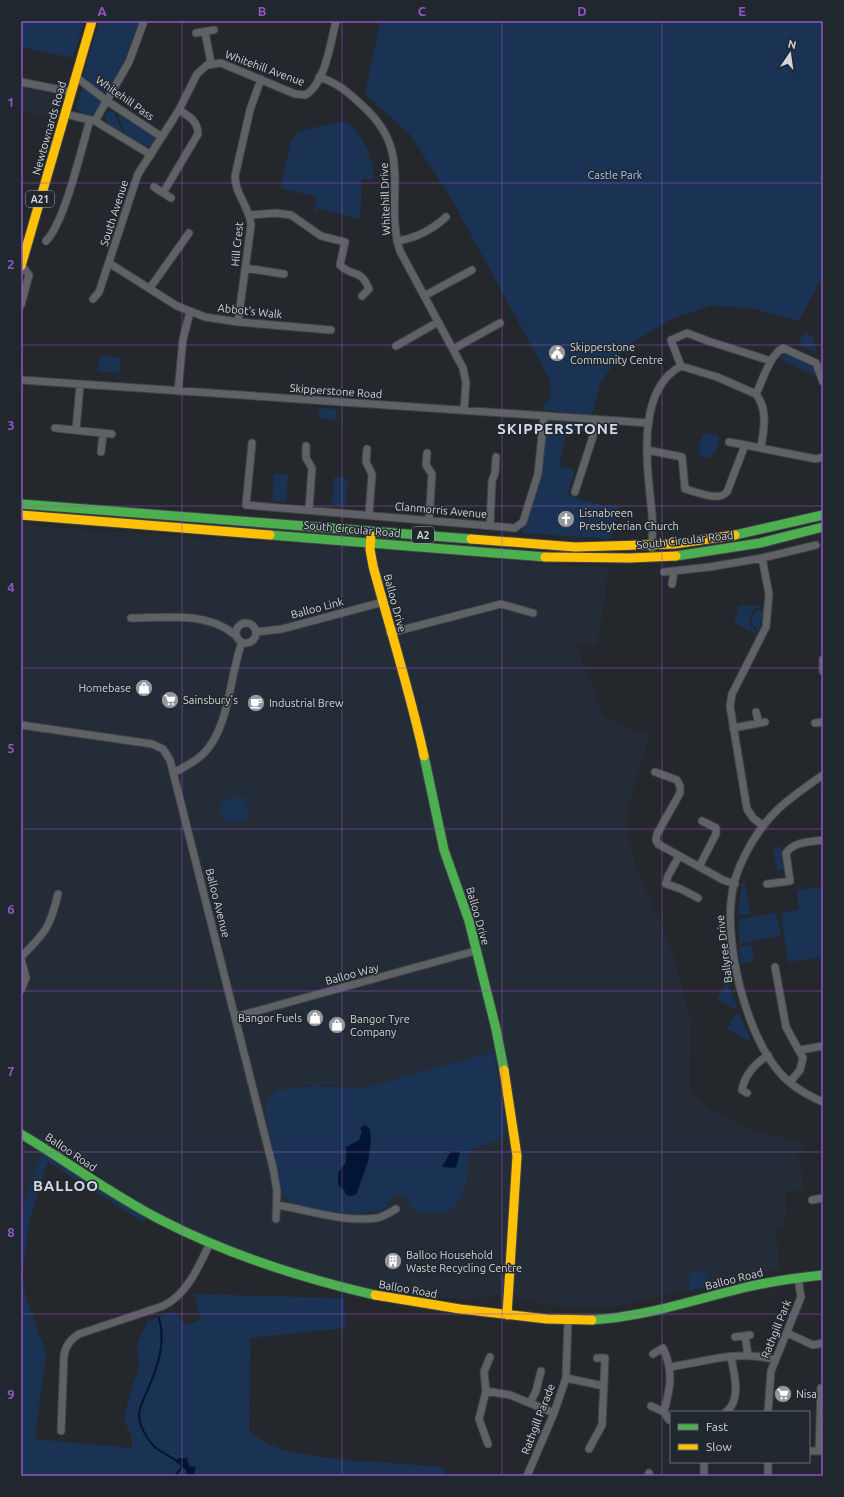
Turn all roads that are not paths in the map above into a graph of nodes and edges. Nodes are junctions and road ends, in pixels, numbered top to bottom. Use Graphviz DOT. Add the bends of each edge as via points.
graph roads {
  1 [pos="92,21"];
  2 [pos="144,21"];
  3 [pos="336,21"];
  4 [pos="214,30"];
  5 [pos="205,32"];
  6 [pos="196,34"];
  7 [pos="212,63"];
  8 [pos="76,77"];
  9 [pos="319,77"];
  10 [pos="261,80"];
  11 [pos="21,82"];
  12 [pos="71,92"];
  13 [pos="108,101"];
  14 [pos="179,110"];
  15 [pos="65,114"];
  16 [pos="92,121"];
  17 [pos="162,137"];
  18 [pos="150,155"];
  19 [pos="154,187"];
  20 [pos="163,193"];
  21 [pos="171,198"];
  22 [pos="250,215"];
  23 [pos="446,217"];
  24 [pos="189,232"];
  25 [pos="46,241"];
  26 [pos="397,241"];
  27 [pos="109,263"];
  28 [pos="21,265"];
  29 [pos="245,268"];
  30 [pos="472,270"];
  31 [pos="284,274"];
  32 [pos="150,288"];
  33 [pos="362,296"];
  34 [pos="424,296"];
  35 [pos="92,298"];
  36 [pos="21,305"];
  37 [pos="190,312"];
  38 [pos="238,322"];
  39 [pos="438,322"];
  40 [pos="500,323"];
  41 [pos="331,330"];
  42 [pos="396,346"];
  43 [pos="453,349"];
  44 [pos="771,361"];
  45 [pos="681,366"];
  46 [pos="21,380"];
  47 [pos="823,382"];
  48 [pos="80,385"];
  49 [pos="178,391"];
  50 [pos="756,394"];
  51 [pos="464,410"];
  52 [pos="544,416"];
  53 [pos="596,419"];
  54 [pos="648,423"];
  55 [pos="55,428"];
  56 [pos="76,430"];
  57 [pos="103,433"];
  58 [pos="112,434"];
  59 [pos="729,442"];
  60 [pos="252,443"];
  61 [pos="745,445"];
  62 [pos="306,446"];
  63 [pos="761,447"];
  64 [pos="367,449"];
  65 [pos="647,450"];
  66 [pos="101,452"];
  67 [pos="427,454"];
  68 [pos="823,457"];
  69 [pos="496,458"];
  70 [pos="574,492"];
  71 [pos="21,504"];
  72 [pos="309,510"];
  73 [pos="21,515"];
  74 [pos="369,515"];
  75 [pos="823,516"];
  76 [pos="429,520"];
  77 [pos="490,525"];
  78 [pos="823,527"];
  79 [pos="371,536"];
  80 [pos="652,545"];
  81 [pos="816,545"];
  82 [pos="653,558"];
  83 [pos="762,558"];
  84 [pos="674,571"];
  85 [pos="664,572"];
  86 [pos="672,584"];
  87 [pos="383,602"];
  88 [pos="533,613"];
  89 [pos="131,618"];
  90 [pos="256,632"];
  91 [pos="390,633"];
  92 [pos="235,635"];
  93 [pos="242,642"];
  94 [pos="823,659"];
  95 [pos="823,671"];
  96 [pos="756,712"];
  97 [pos="21,725"];
  98 [pos="733,728"];
  99 [pos="655,772"];
  100 [pos="173,773"];
  101 [pos="823,775"];
  102 [pos="702,820"];
  103 [pos="762,825"];
  104 [pos="823,840"];
  105 [pos="679,856"];
  106 [pos="699,867"];
  107 [pos="735,884"];
  108 [pos="767,884"];
  109 [pos="58,894"];
  110 [pos="698,898"];
  111 [pos="475,952"];
  112 [pos="21,958"];
  113 [pos="775,967"];
  114 [pos="21,990"];
  115 [pos="235,1017"];
  116 [pos="823,1046"];
  117 [pos="800,1050"];
  118 [pos="768,1055"];
  119 [pos="790,1082"];
  120 [pos="747,1093"];
  121 [pos="823,1102"];
  122 [pos="21,1134"];
  123 [pos="823,1198"];
  124 [pos="812,1200"];
  125 [pos="277,1205"];
  126 [pos="396,1209"];
  127 [pos="276,1219"];
  128 [pos="210,1243"];
  129 [pos="823,1275"];
  130 [pos="798,1278"];
  131 [pos="507,1315"];
  132 [pos="568,1321"];
  133 [pos="786,1333"];
  134 [pos="734,1337"];
  135 [pos="823,1343"];
  136 [pos="653,1354"];
  137 [pos="748,1355"];
  138 [pos="490,1357"];
  139 [pos="731,1357"];
  140 [pos="597,1358"];
  141 [pos="775,1360"];
  142 [pos="670,1367"];
  143 [pos="541,1371"];
  144 [pos="566,1378"];
  145 [pos="604,1386"];
  146 [pos="821,1388"];
  147 [pos="486,1391"];
  148 [pos="530,1403"];
  149 [pos="651,1406"];
  150 [pos="727,1411"];
  151 [pos="768,1411"];
  152 [pos="664,1412"];
  153 [pos="554,1413"];
  154 [pos="669,1420"];
  155 [pos="61,1431"];
  156 [pos="488,1444"];
  157 [pos="589,1449"];
  158 [pos="810,1451"];
  159 [pos="821,1451"];
  160 [pos="768,1463"];
  161 [pos="704,1464"];
  162 [pos="527,1476"];
  163 [pos="704,1476"];
  164 [pos="768,1476"];
  1 -- 8 [label="main road, Newtownards Road / A21"];
  2 -- 13 [label="street" via="129,62"];
  3 -- 9 [label="street, Whitehill Avenue" via="328,57"];
  4 -- 5 [label="street"];
  5 -- 6 [label="street"];
  5 -- 7 [label="street"];
  7 -- 10 [label="street, Whitehill Avenue" via="226,64"];
  7 -- 14 [label="street, Whitehill Avenue" via="203,67 197,74"];
  8 -- 12 [label="main road, Newtownards Road / A21"];
  8 -- 13 [label="street, Whitehill Pass"];
  9 -- 10 [label="street, Whitehill Avenue" via="314,89 301,95"];
  9 -- 26 [label="street, Whitehill Drive" via="345,88 377,119 388,138 394,158"];
  10 -- 22 [label="street, Hill Crest" via="250,110 235,176 238,191"];
  11 -- 12 [label="street"];
  12 -- 15 [label="main road, Newtownards Road / A21"];
  13 -- 16 [label="street"];
  13 -- 17 [label="street, Whitehill Pass"];
  14 -- 17 [label="street, Whitehill Avenue"];
  14 -- 20 [label="street" via="196,123 198,134"];
  15 -- 16 [label="street"];
  15 -- 28 [label="main road, Newtownards Road / A21"];
  16 -- 18 [label="street"];
  16 -- 25 [label="street" via="68,194 52,235"];
  17 -- 18 [label="street, South Avenue"];
  18 -- 27 [label="street, South Avenue" via="138,174"];
  19 -- 20 [label="street"];
  20 -- 21 [label="street"];
  22 -- 29 [label="street, Hill Crest" via="252,225"];
  22 -- 33 [label="street" via="291,215 321,236 345,242 340,265 343,269 365,279 369,289"];
  23 -- 26 [label="street" via="438,225 417,236"];
  24 -- 32 [label="street"];
  26 -- 34 [label="street, Whitehill Drive"];
  27 -- 32 [label="street, Abbot's Walk"];
  27 -- 35 [label="street, South Avenue" via="99,292"];
  28 -- 36 [label="street, Newtownards Road" via="29,275"];
  29 -- 31 [label="street"];
  29 -- 38 [label="street, Hill Crest"];
  30 -- 34 [label="street"];
  32 -- 37 [label="street, Abbot's Walk"];
  34 -- 39 [label="street, Whitehill Drive"];
  37 -- 38 [label="street, Abbot's Walk" via="215,320"];
  37 -- 49 [label="street" via="183,339"];
  38 -- 41 [label="street, Abbot's Walk"];
  39 -- 42 [label="street"];
  39 -- 43 [label="street, Whitehill Drive"];
  40 -- 43 [label="street"];
  43 -- 51 [label="street, Whitehill Drive" via="466,378"];
  44 -- 45 [label="street" via="687,333 671,340"];
  44 -- 47 [label="street" via="783,348 790,350 816,363"];
  44 -- 50 [label="street"];
  45 -- 50 [label="street" via="717,377"];
  45 -- 54 [label="street" via="671,372 661,385"];
  46 -- 48 [label="street, Skipperstone Road"];
  48 -- 49 [label="street, Skipperstone Road"];
  48 -- 56 [label="street"];
  49 -- 51 [label="street, Skipperstone Road"];
  50 -- 63 [label="street" via="762,402 765,418"];
  51 -- 52 [label="street, Skipperstone Road"];
  52 -- 53 [label="street, Skipperstone Road"];
  52 -- 77 [label="street, Clanmorris Avenue" via="538,474 523,522 515,528"];
  53 -- 54 [label="street, Skipperstone Road"];
  53 -- 70 [label="street" via="595,430"];
  54 -- 65 [label="street"];
  55 -- 56 [label="street"];
  56 -- 57 [label="street"];
  57 -- 58 [label="street"];
  57 -- 66 [label="street"];
  59 -- 61 [label="street"];
  60 -- 72 [label="street, Clanmorris Avenue" via="246,505"];
  61 -- 63 [label="street"];
  61 -- 65 [label="street" via="727,492 717,497 685,489 682,457"];
  62 -- 72 [label="street" via="306,458 312,468"];
  63 -- 68 [label="street" via="816,459"];
  64 -- 74 [label="street" via="366,462 372,474"];
  65 -- 80 [label="street"];
  67 -- 76 [label="street" via="426,465 432,474"];
  69 -- 77 [label="street"];
  71 -- 79 [label="main road, South Circular Road / A2" via="287,524"];
  72 -- 74 [label="street, Clanmorris Avenue"];
  73 -- 79 [label="main road, South Circular Road / A2"];
  74 -- 76 [label="street, Clanmorris Avenue"];
  75 -- 80 [label="main road, South Circular Road / A2" via="720,538"];
  76 -- 77 [label="street, Clanmorris Avenue"];
  78 -- 82 [label="main road, South Circular Road / A2" via="744,546"];
  79 -- 80 [label="main road, South Circular Road / A2" via="575,546"];
  79 -- 82 [label="main road, South Circular Road / A2" via="562,558"];
  79 -- 87 [label="main road, Balloo Drive" via="373,566"];
  80 -- 82 [label="street"];
  81 -- 83 [label="street"];
  83 -- 84 [label="street"];
  83 -- 98 [label="street" via="769,594 766,627 732,694 730,706"];
  84 -- 85 [label="street"];
  84 -- 86 [label="street"];
  87 -- 90 [label="street, Balloo Link" via="282,629"];
  87 -- 91 [label="main road, Balloo Drive"];
  88 -- 91 [label="street" via="501,604"];
  89 -- 92 [label="street" via="193,618 218,623"];
  90 -- 92 [label="street" via="251,624 245,622 236,628"];
  90 -- 93 [label="street" via="251,642"];
  91 -- 111 [label="main road, Balloo Drive" via="414,712 444,850 469,921"];
  92 -- 93 [label="street"];
  93 -- 100 [label="street" via="235,660 221,726 210,747"];
  94 -- 95 [label="street"];
  96 -- 98 [label="street" via="762,722"];
  97 -- 100 [label="street, Balloo Avenue" via="152,744 163,749 170,760"];
  98 -- 103 [label="street" via="747,809"];
  99 -- 105 [label="street" via="677,780 680,786 680,793 656,840 658,844"];
  100 -- 115 [label="street, Balloo Avenue"];
  101 -- 103 [label="street, Ballyree Drive" via="781,805"];
  102 -- 106 [label="street" via="716,828 716,834"];
  103 -- 107 [label="street, Ballyree Drive" via="745,854"];
  104 -- 108 [label="street" via="790,848 786,853 790,881"];
  105 -- 106 [label="street"];
  105 -- 110 [label="street" via="666,884"];
  106 -- 107 [label="street"];
  107 -- 118 [label="street, Ballyree Drive" via="730,914 740,990"];
  109 -- 112 [label="street" via="52,917 42,937"];
  111 -- 115 [label="street, Balloo Way"];
  111 -- 131 [label="main road, Balloo Drive" via="496,1029 517,1156"];
  112 -- 114 [label="street" via="26,978"];
  113 -- 117 [label="street" via="785,1022"];
  115 -- 125 [label="street, Balloo Avenue" via="273,1168"];
  116 -- 117 [label="street"];
  117 -- 119 [label="street" via="802,1066"];
  118 -- 119 [label="street, Ballyree Drive"];
  118 -- 120 [label="street" via="753,1066 744,1082 742,1090"];
  119 -- 121 [label="street, Ballyree Drive"];
  122 -- 128 [label="main road, Balloo Road" via="120,1198"];
  123 -- 124 [label="street"];
  125 -- 126 [label="street" via="334,1217 355,1218 378,1218"];
  125 -- 127 [label="street, Balloo Avenue"];
  128 -- 131 [label="main road, Balloo Road" via="272,1267 357,1292 415,1304"];
  128 -- 155 [label="street" via="191,1280 176,1300 79,1334 71,1340 64,1355"];
  129 -- 130 [label="main road, Balloo Road"];
  130 -- 132 [label="main road, Balloo Road" via="760,1284 635,1316"];
  130 -- 133 [label="street, Rathgill Park" via="801,1297"];
  131 -- 132 [label="main road, Balloo Road"];
  132 -- 144 [label="street, Rathgill Parade"];
  133 -- 135 [label="street" via="814,1345"];
  133 -- 141 [label="street, Rathgill Park"];
  134 -- 137 [label="street" via="748,1336"];
  136 -- 142 [label="street" via="663,1348"];
  137 -- 139 [label="street"];
  137 -- 141 [label="street"];
  138 -- 147 [label="street" via="484,1372"];
  139 -- 142 [label="street"];
  139 -- 150 [label="street" via="736,1392"];
  140 -- 145 [label="street" via="605,1358"];
  141 -- 151 [label="street, Rathgill Park" via="770,1377"];
  142 -- 152 [label="street" via="671,1388"];
  143 -- 148 [label="street"];
  144 -- 145 [label="street"];
  144 -- 153 [label="street, Rathgill Parade"];
  145 -- 157 [label="street" via="602,1425"];
  146 -- 159 [label="street"];
  147 -- 148 [label="street" via="510,1395"];
  147 -- 156 [label="street" via="480,1419"];
  148 -- 153 [label="street"];
  149 -- 152 [label="street"];
  152 -- 154 [label="street"];
  153 -- 162 [label="street, Rathgill Parade"];
  158 -- 159 [label="street"];
  160 -- 164 [label="street"];
  161 -- 163 [label="street"];
}
